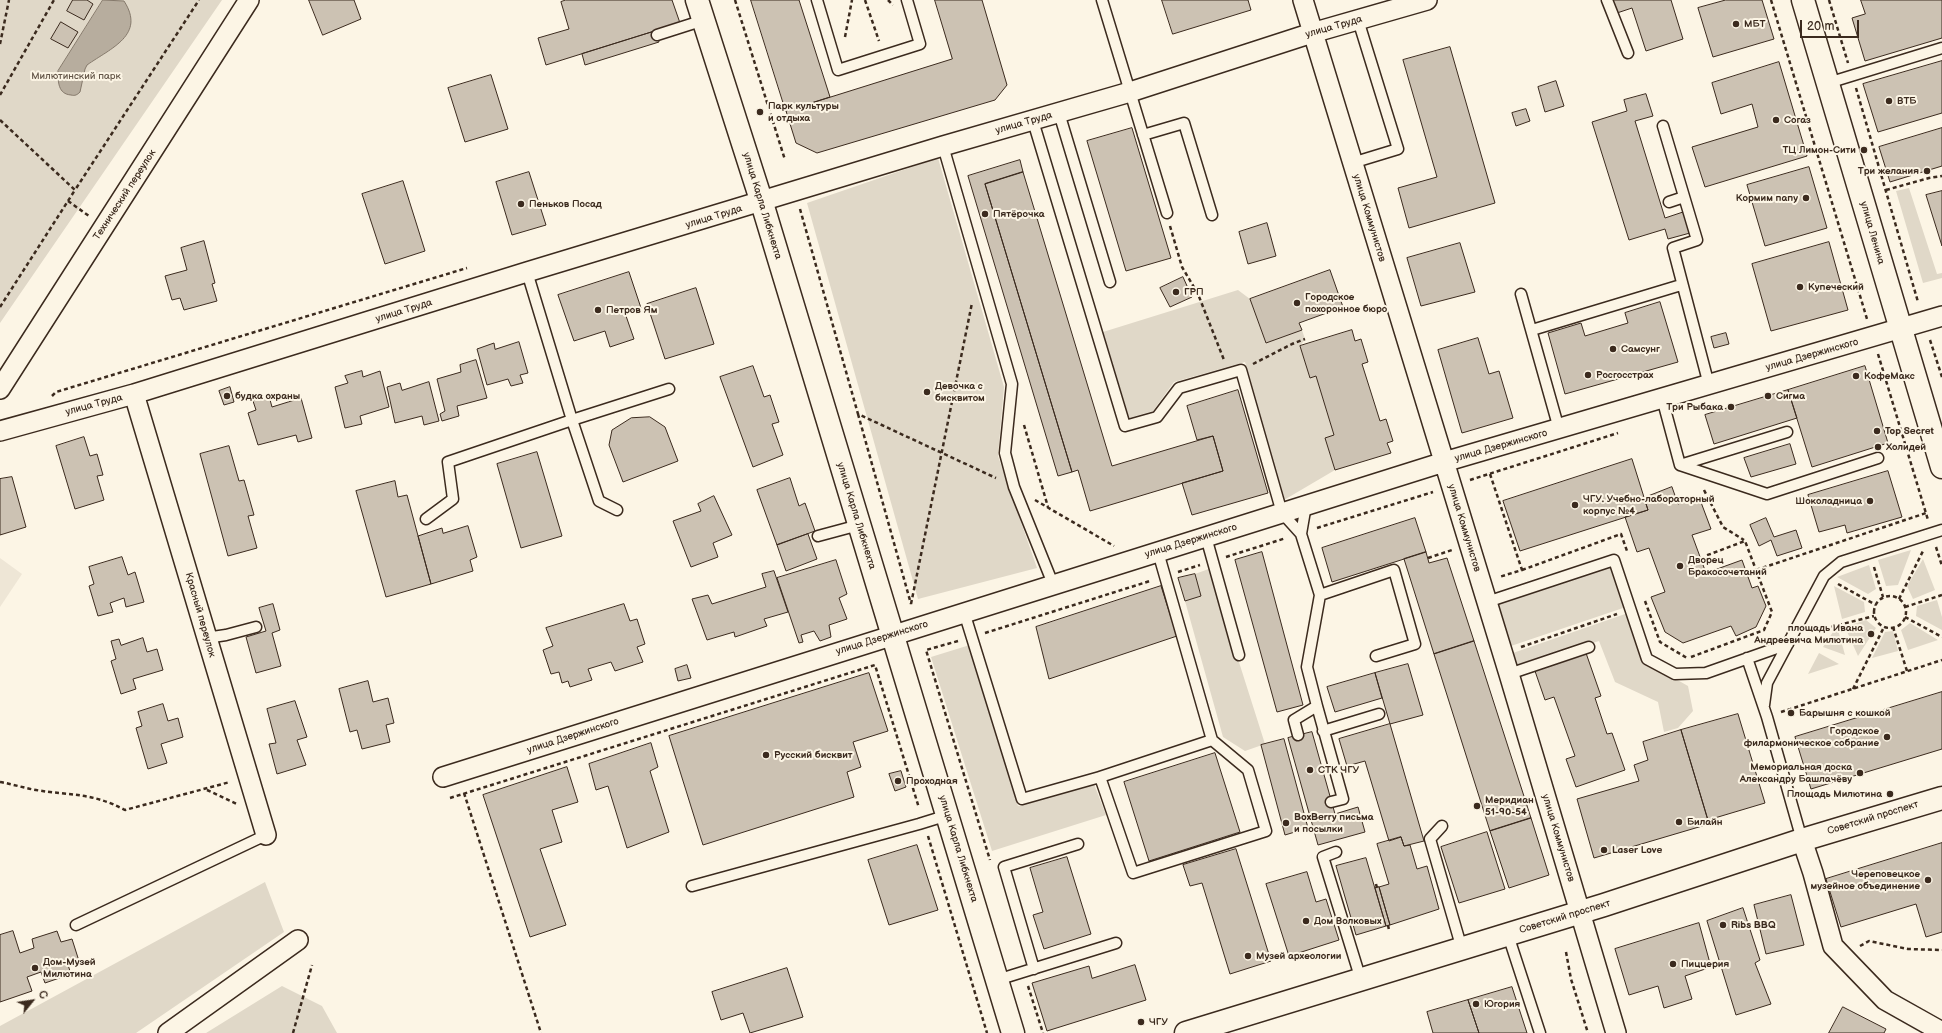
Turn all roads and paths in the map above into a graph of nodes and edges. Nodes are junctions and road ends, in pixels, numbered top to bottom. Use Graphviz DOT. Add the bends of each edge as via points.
graph roads {
  1 [pos="9,0"];
  2 [pos="54,0"];
  3 [pos="199,0"];
  4 [pos="249,0"];
  5 [pos="735,0"];
  6 [pos="817,0"];
  7 [pos="852,0"];
  8 [pos="865,0"];
  9 [pos="907,0"];
  10 [pos="1102,0"];
  11 [pos="1303,0"];
  12 [pos="1607,0"];
  13 [pos="1771,0"];
  14 [pos="1804,0"];
  15 [pos="1829,0"];
  16 [pos="1418,1"];
  17 [pos="701,10"];
  18 [pos="1358,20"];
  19 [pos="1312,34"];
  20 [pos="657,36"];
  21 [pos="844,39"];
  22 [pos="0,44"];
  23 [pos="1942,48"];
  24 [pos="1628,53"];
  25 [pos="884,55"];
  26 [pos="1852,76"];
  27 [pos="1828,83"];
  28 [pos="1130,92"];
  29 [pos="0,95"];
  30 [pos="1059,113"];
  31 [pos="0,120"];
  32 [pos="1033,121"];
  33 [pos="1663,126"];
  34 [pos="1143,135"];
  35 [pos="943,146"];
  36 [pos="785,160"];
  37 [pos="1352,163"];
  38 [pos="1942,176"];
  39 [pos="75,190"];
  40 [pos="1886,190"];
  41 [pos="1684,197"];
  42 [pos="68,201"];
  43 [pos="1670,202"];
  44 [pos="762,203"];
  45 [pos="799,205"];
  46 [pos="1166,213"];
  47 [pos="1212,215"];
  48 [pos="104,227"];
  49 [pos="470,268"];
  50 [pos="528,272"];
  51 [pos="1110,282"];
  52 [pos="984,284"];
  53 [pos="1681,285"];
  54 [pos="1521,294"];
  55 [pos="0,307"];
  56 [pos="1942,316"];
  57 [pos="1924,321"];
  58 [pos="1900,328"];
  59 [pos="1532,330"];
  60 [pos="1873,337"];
  61 [pos="1305,340"];
  62 [pos="1241,370"];
  63 [pos="1228,374"];
  64 [pos="1942,377"];
  65 [pos="1709,385"];
  66 [pos="0,389"];
  67 [pos="669,389"];
  68 [pos="134,394"];
  69 [pos="1662,398"];
  70 [pos="48,401"];
  71 [pos="858,414"];
  72 [pos="572,420"];
  73 [pos="1023,420"];
  74 [pos="1559,428"];
  75 [pos="0,431"];
  76 [pos="1787,432"];
  77 [pos="942,453"];
  78 [pos="1878,458"];
  79 [pos="1444,462"];
  80 [pos="1680,465"];
  81 [pos="1942,467"];
  82 [pos="1695,470"];
  83 [pos="1490,474"];
  84 [pos="1014,487"];
  85 [pos="1439,490"];
  86 [pos="1306,505"];
  87 [pos="1048,507"];
  88 [pos="617,510"];
  89 [pos="1282,513"];
  90 [pos="1926,513"];
  91 [pos="426,518"];
  92 [pos="859,525"];
  93 [pos="1937,532"];
  94 [pos="1301,534"];
  95 [pos="818,536"];
  96 [pos="1206,537"];
  97 [pos="1745,541"];
  98 [pos="1469,544"];
  99 [pos="1122,545"];
  100 [pos="1158,552"];
  101 [pos="1870,553"];
  102 [pos="1629,556"];
  103 [pos="1705,556"];
  104 [pos="1428,558"];
  105 [pos="1213,561"];
  106 [pos="1942,566"];
  107 [pos="1522,570"];
  108 [pos="1756,570"];
  109 [pos="1824,576"];
  110 [pos="1165,577"];
  111 [pos="1494,579"];
  112 [pos="1053,584"];
  113 [pos="1320,595"];
  114 [pos="1942,595"];
  115 [pos="1883,597"];
  116 [pos="1644,599"];
  117 [pos="1899,599"];
  118 [pos="1487,602"];
  119 [pos="1876,605"];
  120 [pos="1905,607"];
  121 [pos="1630,609"];
  122 [pos="964,612"];
  123 [pos="1874,616"];
  124 [pos="1905,617"];
  125 [pos="256,627"];
  126 [pos="1884,627"];
  127 [pos="1893,627"];
  128 [pos="892,635"];
  129 [pos="972,637"];
  130 [pos="1942,637"];
  131 [pos="206,638"];
  132 [pos="1790,641"];
  133 [pos="1589,647"];
  134 [pos="1503,653"];
  135 [pos="1239,655"];
  136 [pos="1376,656"];
  137 [pos="1747,658"];
  138 [pos="1942,660"];
  139 [pos="1907,671"];
  140 [pos="1509,674"];
  141 [pos="1853,689"];
  142 [pos="1317,706"];
  143 [pos="1764,706"];
  144 [pos="1379,714"];
  145 [pos="1767,717"];
  146 [pos="1323,731"];
  147 [pos="1298,735"];
  148 [pos="1212,740"];
  149 [pos="249,776"];
  150 [pos="443,777"];
  151 [pos="1100,777"];
  152 [pos="0,782"];
  153 [pos="207,789"];
  154 [pos="464,793"];
  155 [pos="450,798"];
  156 [pos="1942,798"];
  157 [pos="1331,802"];
  158 [pos="948,815"];
  159 [pos="261,816"];
  160 [pos="924,823"];
  161 [pos="1442,826"];
  162 [pos="266,835"];
  163 [pos="1802,840"];
  164 [pos="1078,844"];
  165 [pos="1336,852"];
  166 [pos="991,864"];
  167 [pos="692,886"];
  168 [pos="1581,912"];
  169 [pos="76,925"];
  170 [pos="1388,925"];
  171 [pos="1389,930"];
  172 [pos="1508,935"];
  173 [pos="298,940"];
  174 [pos="1116,943"];
  175 [pos="1462,949"];
  176 [pos="1942,950"];
  177 [pos="1566,952"];
  178 [pos="1843,956"];
  179 [pos="312,965"];
  180 [pos="1029,970"];
  181 [pos="997,980"];
  182 [pos="1361,980"];
  183 [pos="1942,1032"];
  184 [pos="168,1033"];
  185 [pos="293,1033"];
  186 [pos="541,1033"];
  187 [pos="987,1033"];
  188 [pos="1013,1033"];
  189 [pos="1043,1033"];
  190 [pos="1186,1033"];
  191 [pos="1540,1033"];
  192 [pos="1588,1033"];
  193 [pos="1616,1033"];
  1 -- 22 [label="path"];
  2 -- 29 [label="path"];
  3 -- 39 [label="path"];
  4 -- 48 [label="street, Технический переулок"];
  5 -- 36 [label="path"];
  6 -- 25 [label="lane" via="838,70"];
  7 -- 21 [label="path"];
  8 -- 25 [label="path"];
  9 -- 25 [label="lane" via="920,44"];
  10 -- 28 [label="lane"];
  11 -- 19 [label="street, улица Коммунистов"];
  12 -- 24 [label="lane"];
  13 -- 60 [label="path"];
  14 -- 27 [label="main road, улица Ленина"];
  15 -- 26 [label="path"];
  16 -- 18 [label="street, улица Труда"];
  17 -- 20 [label="lane"];
  17 -- 44 [label="main road, улица Карла Либкнехта"];
  18 -- 19 [label="street, улица Труда"];
  18 -- 37 [label="lane" via="1398,149"];
  19 -- 28 [label="street, улица Труда"];
  19 -- 37 [label="street, улица Коммунистов"];
  23 -- 26 [label="lane"];
  26 -- 27 [label="lane"];
  26 -- 40 [label="path"];
  27 -- 58 [label="main road, улица Ленина"];
  28 -- 30 [label="street, улица Труда"];
  28 -- 34 [label="lane"];
  30 -- 32 [label="street, улица Труда"];
  30 -- 51 [label="lane"];
  31 -- 39 [label="path"];
  32 -- 35 [label="street, улица Труда"];
  32 -- 63 [label="lane" via="1126,426 1157,417 1179,388"];
  33 -- 41 [label="lane"];
  34 -- 46 [label="lane"];
  34 -- 47 [label="lane" via="1184,123"];
  35 -- 44 [label="street, улица Труда"];
  35 -- 52 [label="lane"];
  37 -- 79 [label="street, улица Коммунистов"];
  38 -- 40 [label="path"];
  39 -- 42 [label="path"];
  40 -- 57 [label="path"];
  41 -- 43 [label="lane"];
  41 -- 53 [label="lane" via="1697,240 1672,248"];
  42 -- 48 [label="path"];
  42 -- 55 [label="path"];
  44 -- 50 [label="street, улица Труда"];
  44 -- 92 [label="main road, улица Карла Либкнехта"];
  45 -- 71 [label="path"];
  46 -- 63 [label="path" via="1182,267 1198,294"];
  48 -- 66 [label="street, Технический переулок"];
  49 -- 70 [label="path" via="56,392"];
  50 -- 68 [label="street, улица Труда"];
  50 -- 72 [label="lane"];
  52 -- 77 [label="path" via="976,287"];
  52 -- 84 [label="lane" via="1012,384 1004,453"];
  53 -- 59 [label="lane"];
  53 -- 65 [label="lane"];
  54 -- 59 [label="lane"];
  56 -- 57 [label="street, улица Дзержинского"];
  57 -- 58 [label="street, улица Дзержинского"];
  57 -- 64 [label="path"];
  58 -- 60 [label="street, улица Дзержинского"];
  58 -- 81 [label="main road, улица Ленина"];
  59 -- 74 [label="lane"];
  60 -- 65 [label="street, улица Дзержинского"];
  60 -- 90 [label="path"];
  61 -- 62 [label="path"];
  62 -- 63 [label="lane"];
  62 -- 89 [label="lane"];
  65 -- 69 [label="street, улица Дзержинского"];
  67 -- 72 [label="lane"];
  68 -- 75 [label="street, улица Труда"];
  68 -- 131 [label="street, Красный переулок"];
  69 -- 74 [label="street, улица Дзержинского"];
  69 -- 80 [label="lane"];
  71 -- 77 [label="path"];
  71 -- 77 [label="path" via="911,604"];
  72 -- 88 [label="lane" via="599,501"];
  72 -- 91 [label="lane" via="448,462 453,499"];
  73 -- 87 [label="path"];
  74 -- 79 [label="street, улица Дзержинского"];
  76 -- 80 [label="lane"];
  77 -- 84 [label="path"];
  78 -- 82 [label="lane" via="1768,494"];
  79 -- 86 [label="street, улица Дзержинского"];
  79 -- 98 [label="street, улица Коммунистов"];
  80 -- 82 [label="lane"];
  82 -- 97 [label="path" via="1723,527"];
  83 -- 107 [label="path"];
  84 -- 87 [label="path"];
  84 -- 112 [label="lane"];
  85 -- 94 [label="path"];
  86 -- 89 [label="street, улица Дзержинского"];
  86 -- 94 [label="lane"];
  87 -- 99 [label="path" via="1115,547"];
  89 -- 94 [label="lane"];
  89 -- 96 [label="street, улица Дзержинского"];
  90 -- 93 [label="path"];
  90 -- 108 [label="path"];
  92 -- 95 [label="lane"];
  92 -- 128 [label="main road, улица Карла Либкнехта"];
  93 -- 101 [label="lane"];
  93 -- 106 [label="path"];
  93 -- 117 [label="path"];
  94 -- 105 [label="path"];
  94 -- 113 [label="lane"];
  96 -- 100 [label="street, улица Дзержинского"];
  96 -- 105 [label="lane"];
  97 -- 103 [label="path"];
  97 -- 108 [label="path"];
  98 -- 104 [label="path"];
  98 -- 118 [label="street, улица Коммунистов"];
  100 -- 110 [label="lane"];
  100 -- 112 [label="street, улица Дзержинского"];
  101 -- 109 [label="lane" via="1841,562"];
  101 -- 115 [label="path"];
  102 -- 107 [label="path" via="1621,534"];
  105 -- 110 [label="path"];
  105 -- 135 [label="lane"];
  107 -- 111 [label="path"];
  108 -- 116 [label="path" via="1772,612 1764,630 1687,659 1660,642"];
  109 -- 119 [label="path"];
  109 -- 132 [label="lane"];
  110 -- 129 [label="path"];
  110 -- 148 [label="lane"];
  112 -- 122 [label="street, улица Дзержинского"];
  113 -- 136 [label="lane" via="1394,570 1416,644"];
  113 -- 142 [label="lane" via="1307,667"];
  114 -- 120 [label="path"];
  115 -- 117 [label="path"];
  115 -- 119 [label="path"];
  117 -- 120 [label="path"];
  118 -- 121 [label="lane" via="1614,560"];
  118 -- 134 [label="street, улица Коммунистов"];
  119 -- 123 [label="path"];
  120 -- 124 [label="path"];
  121 -- 134 [label="path"];
  121 -- 137 [label="lane" via="1647,659 1675,674 1706,672"];
  122 -- 128 [label="street, улица Дзержинского"];
  122 -- 129 [label="lane"];
  123 -- 126 [label="path"];
  123 -- 132 [label="path"];
  124 -- 127 [label="path" via="1899,625"];
  124 -- 130 [label="path"];
  125 -- 131 [label="lane"];
  126 -- 127 [label="path"];
  126 -- 141 [label="path"];
  127 -- 139 [label="path"];
  128 -- 150 [label="street, улица Дзержинского"];
  128 -- 158 [label="main road, улица Карла Либкнехта"];
  129 -- 151 [label="lane" via="1022,799"];
  129 -- 166 [label="path" via="926,650"];
  131 -- 149 [label="street, Красный переулок"];
  132 -- 137 [label="lane"];
  132 -- 143 [label="lane" via="1767,683"];
  133 -- 140 [label="lane"];
  134 -- 140 [label="street, улица Коммунистов"];
  137 -- 143 [label="lane"];
  138 -- 139 [label="path"];
  139 -- 141 [label="path"];
  140 -- 168 [label="street, улица Коммунистов"];
  141 -- 145 [label="path"];
  142 -- 146 [label="lane"];
  142 -- 147 [label="lane" via="1294,720"];
  143 -- 145 [label="lane"];
  144 -- 146 [label="lane"];
  145 -- 163 [label="lane"];
  146 -- 157 [label="lane" via="1343,799"];
  148 -- 151 [label="lane"];
  148 -- 151 [label="lane" via="1248,770 1266,831 1133,873"];
  149 -- 153 [label="path"];
  149 -- 159 [label="street, Красный переулок"];
  152 -- 153 [label="path" via="37,790 87,795 107,800 125,810"];
  153 -- 159 [label="path"];
  154 -- 155 [label="path"];
  154 -- 160 [label="path" via="875,664"];
  154 -- 186 [label="path"];
  156 -- 163 [label="main road, Советский проспект"];
  158 -- 160 [label="lane"];
  158 -- 181 [label="main road, улица Карла Либкнехта"];
  159 -- 162 [label="street, Красный переулок"];
  160 -- 167 [label="lane"];
  160 -- 187 [label="path"];
  161 -- 175 [label="lane" via="1430,839"];
  162 -- 169 [label="lane"];
  163 -- 168 [label="main road, Советский проспект"];
  163 -- 178 [label="street" via="1833,946"];
  164 -- 180 [label="lane" via="1004,867"];
  165 -- 182 [label="lane" via="1323,856"];
  168 -- 172 [label="main road, Советский проспект"];
  168 -- 193 [label="street, улица Коммунистов"];
  170 -- 171 [label="path"];
  172 -- 175 [label="main road, Советский проспект"];
  172 -- 191 [label="lane"];
  173 -- 184 [label="street"];
  174 -- 180 [label="lane"];
  175 -- 182 [label="main road, Советский проспект"];
  176 -- 178 [label="path" via="1908,949 1869,941"];
  177 -- 192 [label="path" via="1571,979"];
  178 -- 183 [label="street" via="1885,1000"];
  179 -- 185 [label="path"];
  180 -- 181 [label="lane"];
  180 -- 189 [label="path"];
  181 -- 188 [label="main road, улица Карла Либкнехта"];
  182 -- 190 [label="main road, Советский проспект"];
}
